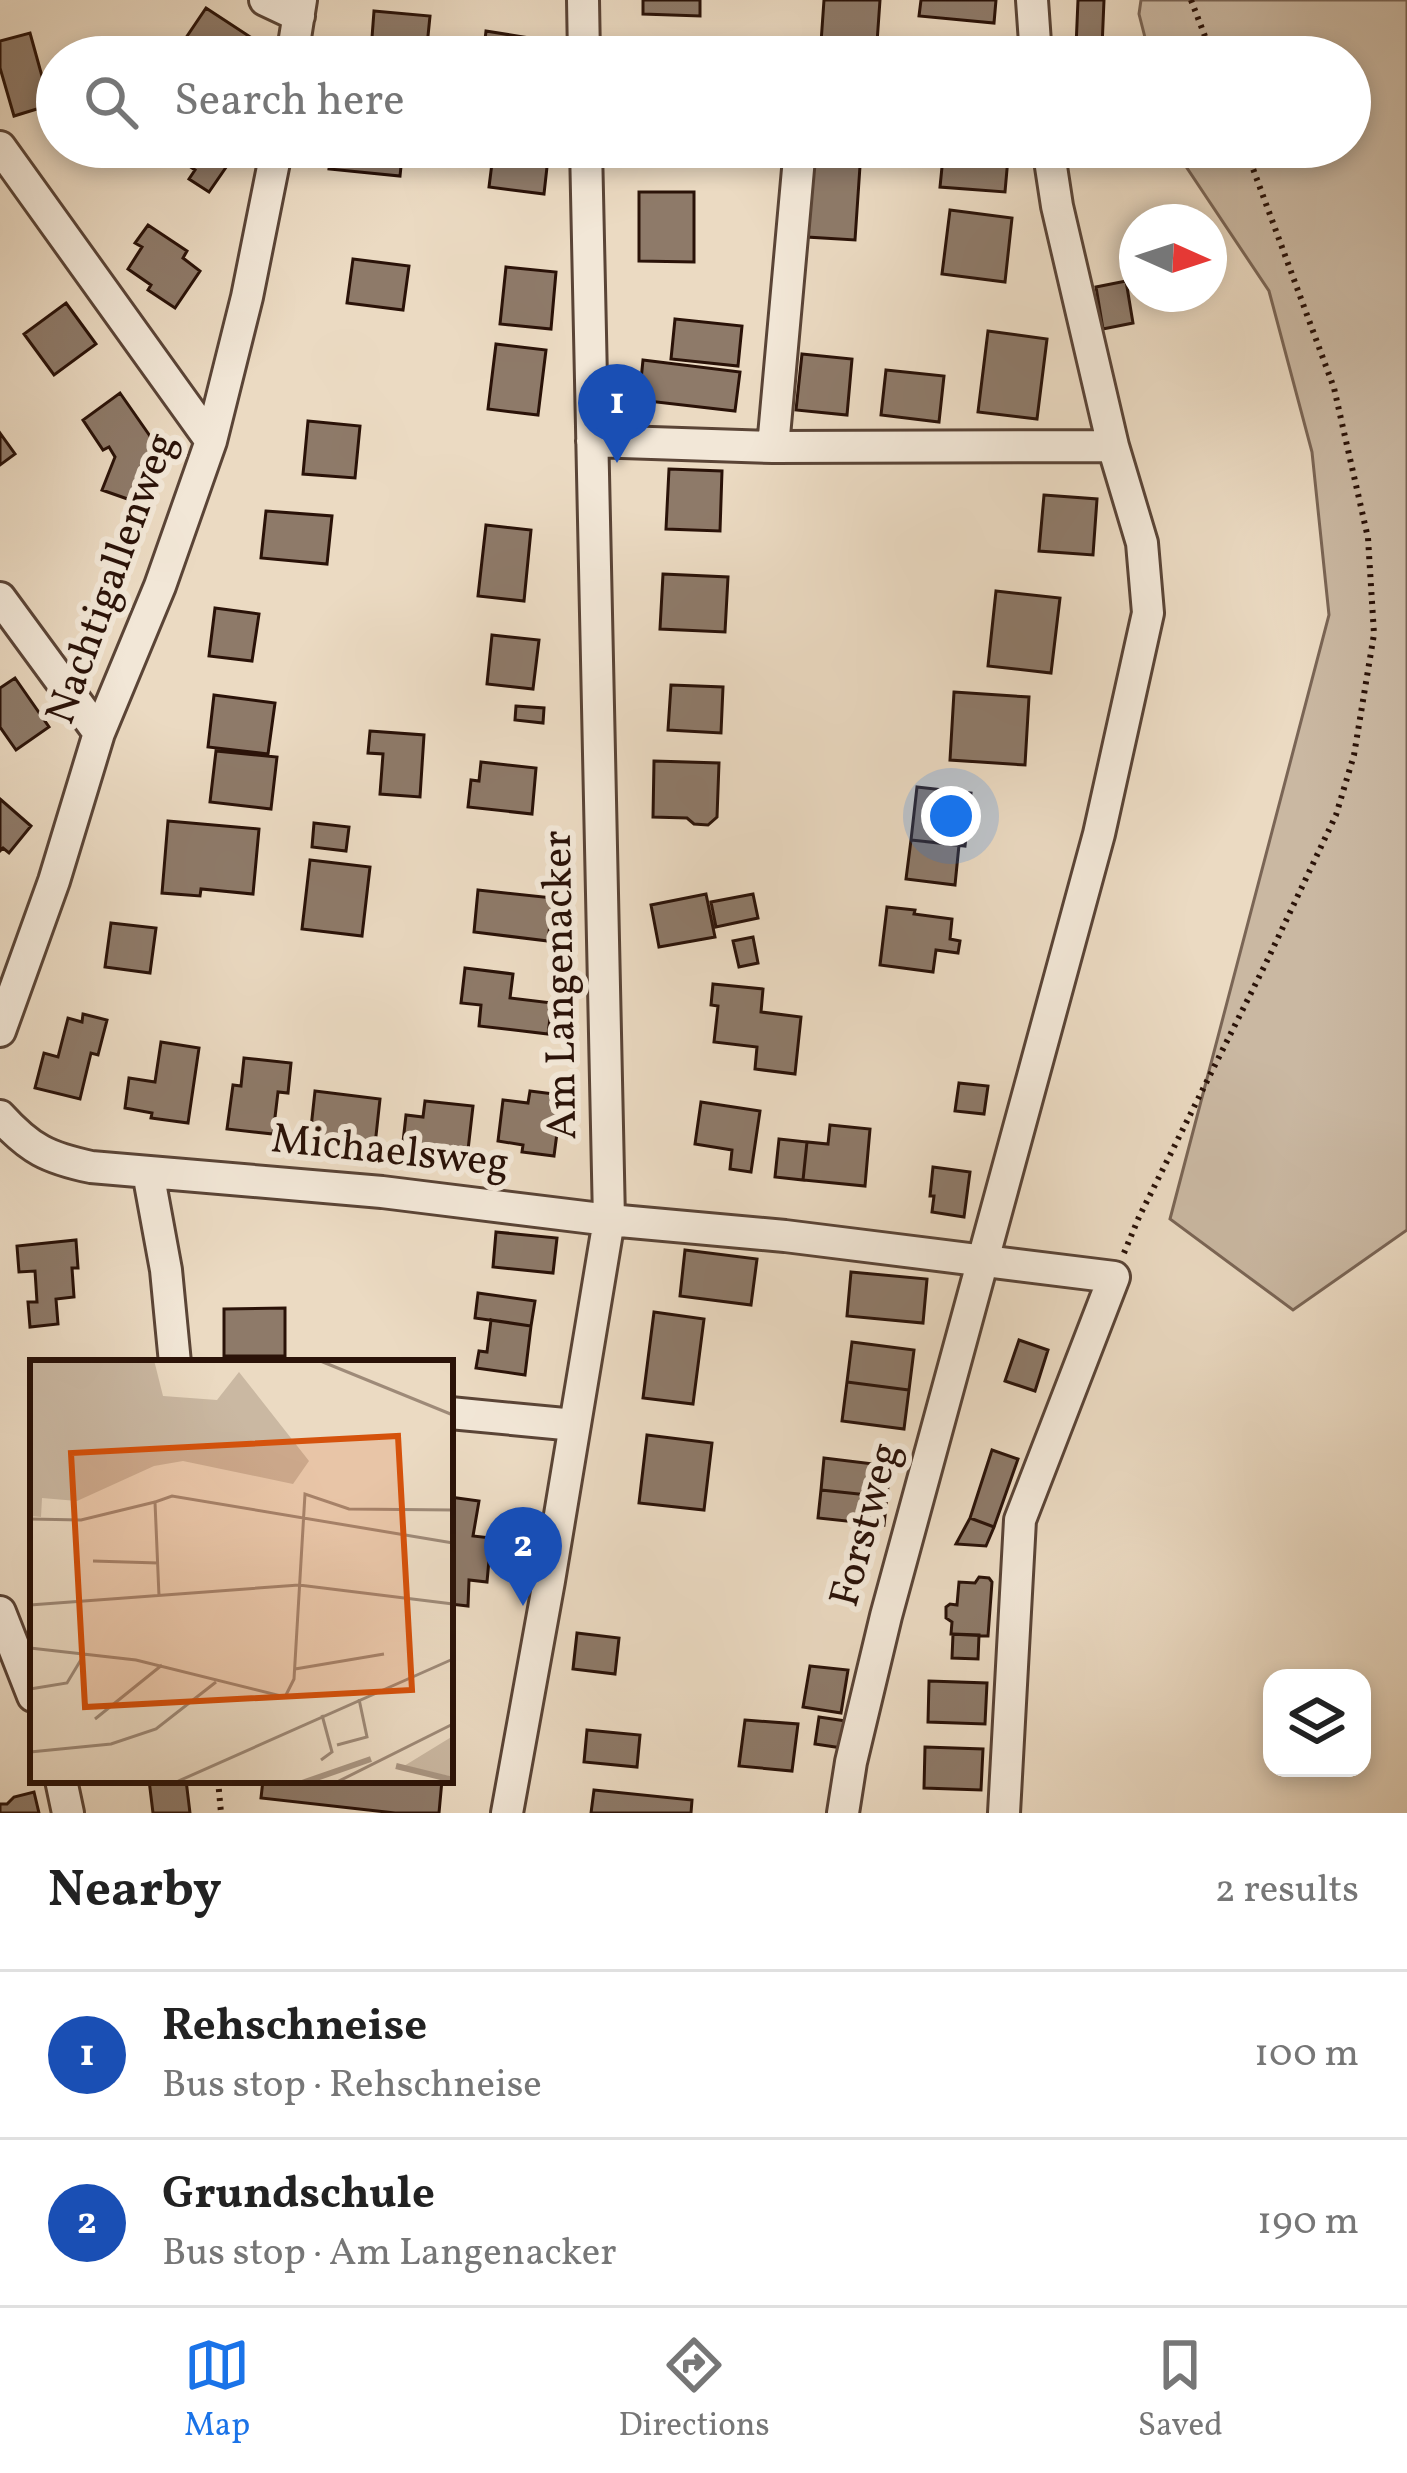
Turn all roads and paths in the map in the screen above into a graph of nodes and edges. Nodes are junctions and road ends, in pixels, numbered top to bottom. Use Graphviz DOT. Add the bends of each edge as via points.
graph roads {
  1 [pos="265,0"];
  2 [pos="583,0"];
  3 [pos="1032,0"];
  4 [pos="1191,0"];
  5 [pos="300,8"];
  6 [pos="584,36"];
  7 [pos="1035,36"];
  8 [pos="1205,36"];
  9 [pos="0,147"];
  10 [pos="273,168"];
  11 [pos="586,168"];
  12 [pos="798,168"];
  13 [pos="1051,168"];
  14 [pos="1253,168"];
  15 [pos="211,441"];
  16 [pos="592,441"];
  17 [pos="1114,446"];
  18 [pos="773,447"];
  19 [pos="0,598"];
  20 [pos="99,733"];
  21 [pos="0,1031"];
  22 [pos="0,1116"];
  23 [pos="148,1172"];
  24 [pos="609,1220"];
  25 [pos="981,1262"];
  26 [pos="1114,1277"];
  27 [pos="175,1360"];
  28 [pos="453,1412"];
  29 [pos="575,1425"];
  30 [pos="0,1612"];
  31 [pos="30,1688"];
  32 [pos="62,1783"];
  33 [pos="218,1783"];
  34 [pos="68,1813"];
  35 [pos="220,1813"];
  36 [pos="507,1813"];
  37 [pos="843,1813"];
  38 [pos="1004,1813"];
  1 -- 5 [label="street"];
  2 -- 6 [label="street"];
  3 -- 7 [label="street"];
  4 -- 8 [label="path"];
  9 -- 15 [label="street"];
  10 -- 15 [label="street, Nachtigallenweg"];
  11 -- 16 [label="street, Am Langenacker"];
  12 -- 18 [label="street"];
  13 -- 17 [label="street, Forstweg"];
  14 -- 26 [label="path" via="1334,388 1368,538 1375,634 1336,815"];
  15 -- 20 [label="street, Nachtigallenweg"];
  16 -- 18 [label="street"];
  16 -- 24 [label="street, Am Langenacker"];
  17 -- 18 [label="street"];
  17 -- 25 [label="street, Forstweg" via="1142,543 1148,613 1100,834"];
  19 -- 20 [label="street"];
  20 -- 21 [label="street, Nachtigallenweg"];
  22 -- 23 [label="street, Michaelsweg" via="22,1141 59,1160"];
  23 -- 24 [label="street, Michaelsweg"];
  23 -- 27 [label="street"];
  24 -- 25 [label="street, Michaelsweg"];
  24 -- 29 [label="street, Am Langenacker"];
  25 -- 26 [label="street, Michaelsweg"];
  25 -- 37 [label="street, Forstweg" via="886,1616"];
  26 -- 38 [label="street" via="1020,1520"];
  28 -- 29 [label="street"];
  29 -- 36 [label="street, Am Langenacker"];
  30 -- 31 [label="street"];
  32 -- 34 [label="street"];
  33 -- 35 [label="path"];
}
